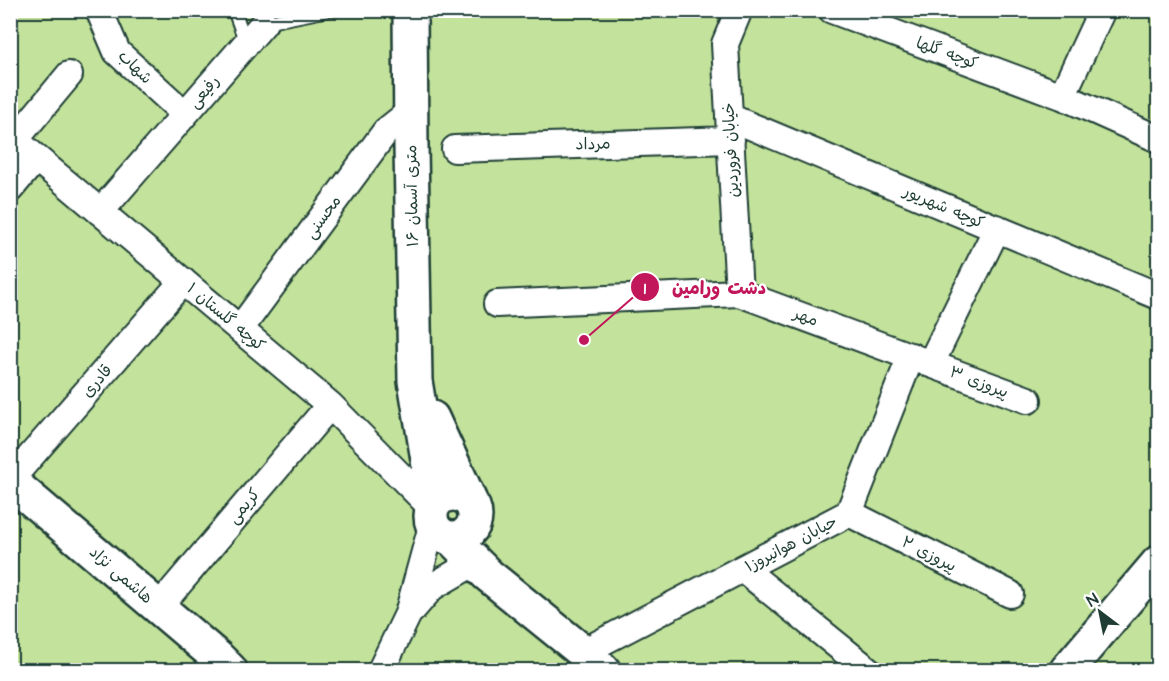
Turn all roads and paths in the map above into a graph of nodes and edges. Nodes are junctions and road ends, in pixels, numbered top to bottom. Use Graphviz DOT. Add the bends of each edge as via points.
graph roads {
  1 [pos="99,10"];
  2 [pos="234,10"];
  3 [pos="329,10"];
  4 [pos="410,10"];
  5 [pos="739,10"];
  6 [pos="831,10"];
  7 [pos="1102,10"];
  8 [pos="264,23"];
  9 [pos="246,44"];
  10 [pos="69,75"];
  11 [pos="1062,96"];
  12 [pos="411,111"];
  13 [pos="185,114"];
  14 [pos="730,129"];
  15 [pos="13,138"];
  16 [pos="1158,139"];
  17 [pos="455,149"];
  18 [pos="36,158"];
  19 [pos="10,189"];
  20 [pos="100,212"];
  21 [pos="996,228"];
  22 [pos="183,281"];
  23 [pos="739,293"];
  24 [pos="1158,296"];
  25 [pos="497,304"];
  26 [pos="240,329"];
  27 [pos="921,360"];
  28 [pos="1028,400"];
  29 [pos="330,405"];
  30 [pos="10,480"];
  31 [pos="849,513"];
  32 [pos="449,517"];
  33 [pos="475,562"];
  34 [pos="1158,563"];
  35 [pos="743,568"];
  36 [pos="1010,594"];
  37 [pos="517,599"];
  38 [pos="158,608"];
  39 [pos="408,614"];
  40 [pos="596,665"];
  41 [pos="230,670"];
  42 [pos="381,670"];
  43 [pos="868,670"];
  44 [pos="1067,670"];
  1 -- 13 [label="street, شهاب" via="117,52"];
  2 -- 9 [label="lane"];
  3 -- 8 [label="lane, رفیعی"];
  4 -- 12 [label="main road, ۱۶ متری آسمان"];
  5 -- 14 [label="street, خیابان فروردین" via="725,44"];
  6 -- 11 [label="street, کوچه گلها"];
  7 -- 11 [label="street"];
  8 -- 9 [label="street, رفیعی"];
  9 -- 13 [label="street, رفیعی"];
  10 -- 15 [label="street"];
  11 -- 16 [label="street, کوچه گلها"];
  12 -- 26 [label="street, محسنی" via="386,131"];
  12 -- 32 [label="main road, ۱۶ متری آسمان" via="414,381"];
  13 -- 20 [label="street, رفیعی"];
  14 -- 17 [label="street, مرداد"];
  14 -- 21 [label="street, کوچه شهریور"];
  14 -- 23 [label="street, خیابان فروردین"];
  15 -- 18 [label="street, کوچه گلستان ۱"];
  18 -- 19 [label="street"];
  18 -- 20 [label="street, کوچه گلستان ۱"];
  20 -- 22 [label="street, کوچه گلستان ۱"];
  21 -- 24 [label="street, کوچه شهریور"];
  21 -- 27 [label="street, حیابان هوانیروز۱"];
  22 -- 26 [label="street, کوچه گلستان ۱"];
  22 -- 30 [label="street, قادری"];
  23 -- 25 [label="street, مهر"];
  23 -- 27 [label="street, مهر"];
  26 -- 29 [label="street, کوچه گلستان ۱"];
  27 -- 28 [label="street, پیروزی ۳"];
  27 -- 31 [label="street, حیابان هوانیروز۱"];
  29 -- 32 [label="street, کوچه گلستان ۱"];
  29 -- 38 [label="street, کریمی"];
  30 -- 38 [label="main road, هاشمی نژاد"];
  31 -- 35 [label="street, حیابان هوانیروز۱"];
  31 -- 36 [label="street, پیروزی ۲"];
  32 -- 33 [label="main road"];
  32 -- 37 [label="main road, ۱۶ متری آسمان" via="495,565"];
  32 -- 39 [label="street"];
  33 -- 37 [label="main road"];
  33 -- 39 [label="street" via="432,587"];
  34 -- 44 [label="main road"];
  35 -- 40 [label="street, حیابان هوانیروز۱"];
  35 -- 43 [label="street"];
  37 -- 40 [label="main road"];
  38 -- 41 [label="main road, هاشمی نژاد"];
  39 -- 42 [label="street"];
}
